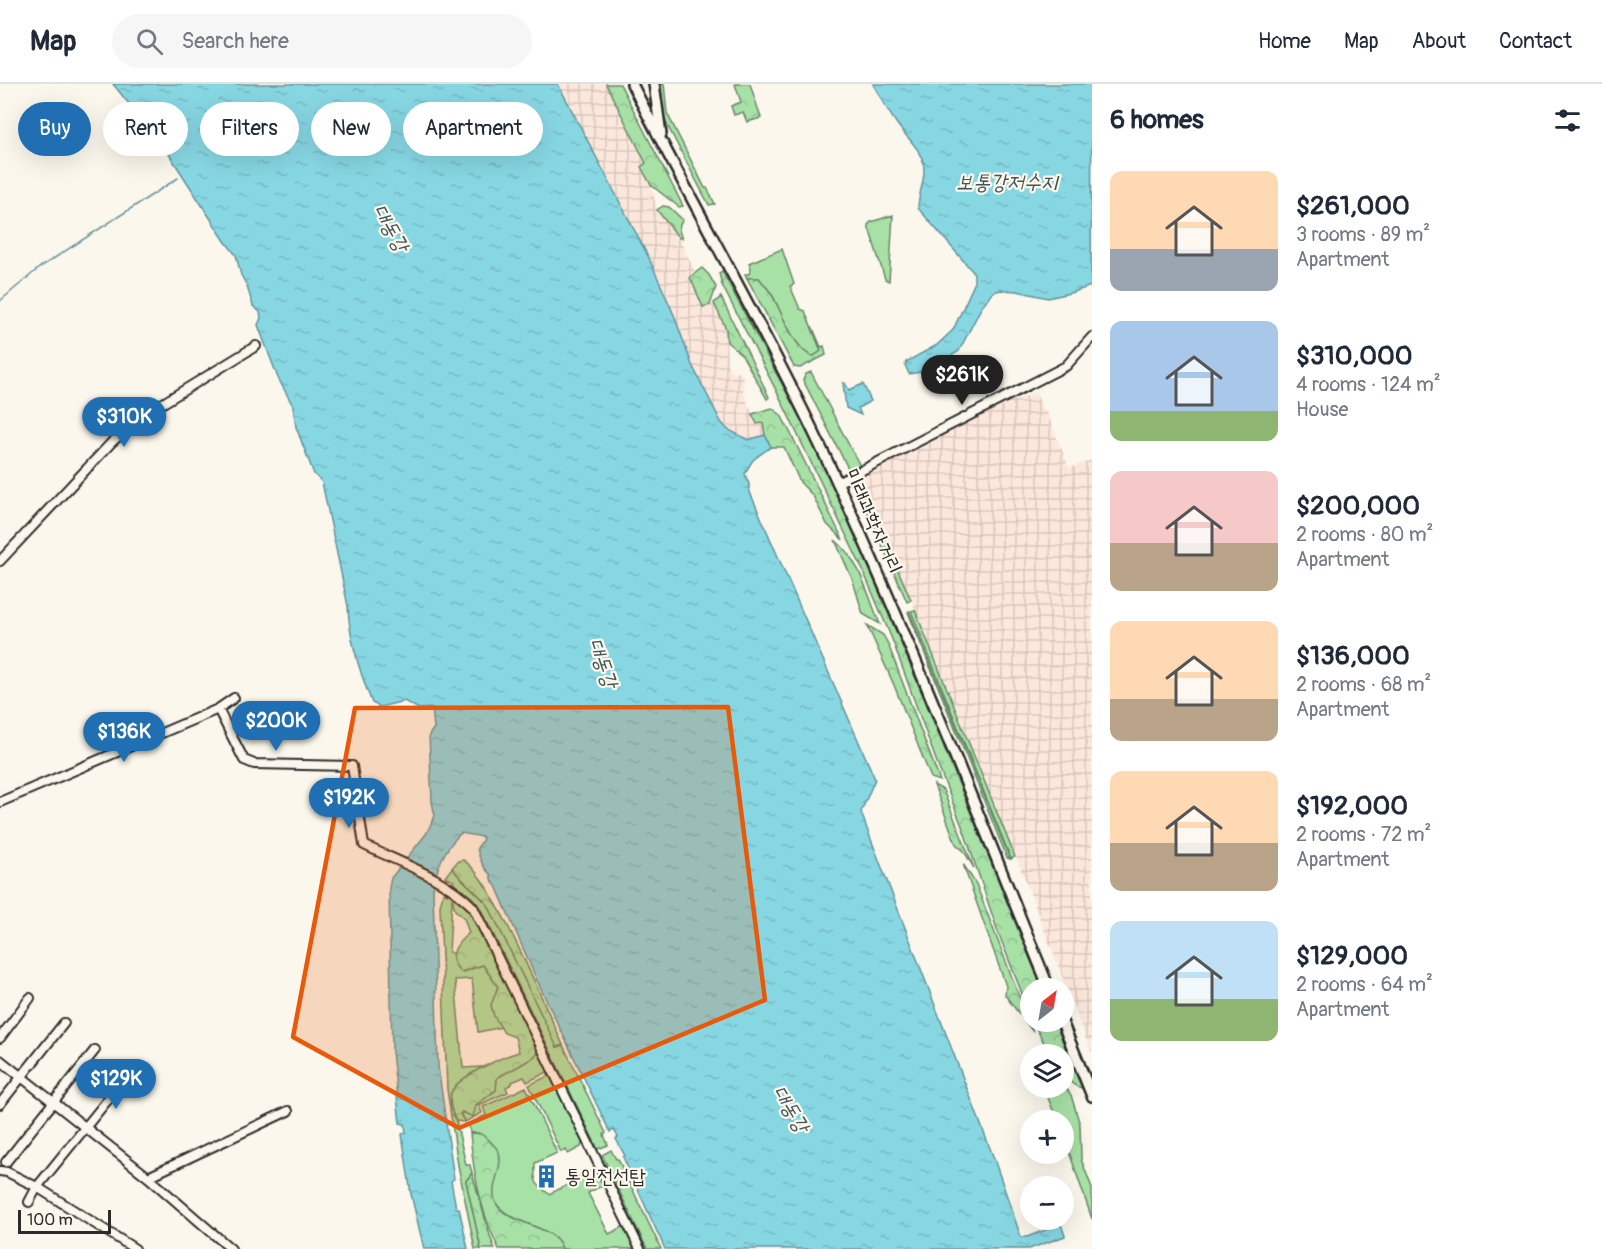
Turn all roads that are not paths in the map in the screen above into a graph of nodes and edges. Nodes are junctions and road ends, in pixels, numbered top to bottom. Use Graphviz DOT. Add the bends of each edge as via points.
graph roads {
  1 [pos="632,84"];
  2 [pos="654,84"];
  3 [pos="663,146"];
  4 [pos="1092,337"];
  5 [pos="256,346"];
  6 [pos="837,483"];
  7 [pos="0,561"];
  8 [pos="234,698"];
  9 [pos="218,709"];
  10 [pos="0,802"];
  11 [pos="1044,978"];
  12 [pos="30,998"];
  13 [pos="64,1023"];
  14 [pos="1066,1032"];
  15 [pos="0,1038"];
  16 [pos="95,1050"];
  17 [pos="0,1060"];
  18 [pos="127,1076"];
  19 [pos="21,1077"];
  20 [pos="1092,1096"];
  21 [pos="53,1102"];
  22 [pos="0,1104"];
  23 [pos="288,1111"];
  24 [pos="85,1127"];
  25 [pos="6,1162"];
  26 [pos="0,1171"];
  27 [pos="148,1177"];
  28 [pos="37,1187"];
  29 [pos="29,1202"];
  30 [pos="227,1248"];
  31 [pos="135,1249"];
  32 [pos="640,1249"];
  1 -- 3 [label="main road, 미래과학자거리"];
  2 -- 3 [label="main road"];
  3 -- 6 [label="main road, 미래과학자거리" via="780,366"];
  4 -- 6 [label="street" via="1066,366"];
  5 -- 7 [label="street" via="142,416 112,442"];
  6 -- 11 [label="main road, 미래과학자거리" via="915,658"];
  8 -- 9 [label="street"];
  9 -- 10 [label="street"];
  9 -- 32 [label="street" via="244,760 254,764 352,766 364,845 442,883 473,907"];
  12 -- 15 [label="street"];
  13 -- 19 [label="street"];
  14 -- 20 [label="main road"];
  16 -- 21 [label="street"];
  17 -- 19 [label="street"];
  18 -- 24 [label="street"];
  19 -- 21 [label="street"];
  19 -- 22 [label="street"];
  21 -- 24 [label="street"];
  21 -- 25 [label="street"];
  23 -- 27 [label="street"];
  24 -- 27 [label="street"];
  24 -- 28 [label="street"];
  26 -- 28 [label="street"];
  27 -- 30 [label="street"];
  28 -- 29 [label="street"];
  28 -- 31 [label="street"];
}
